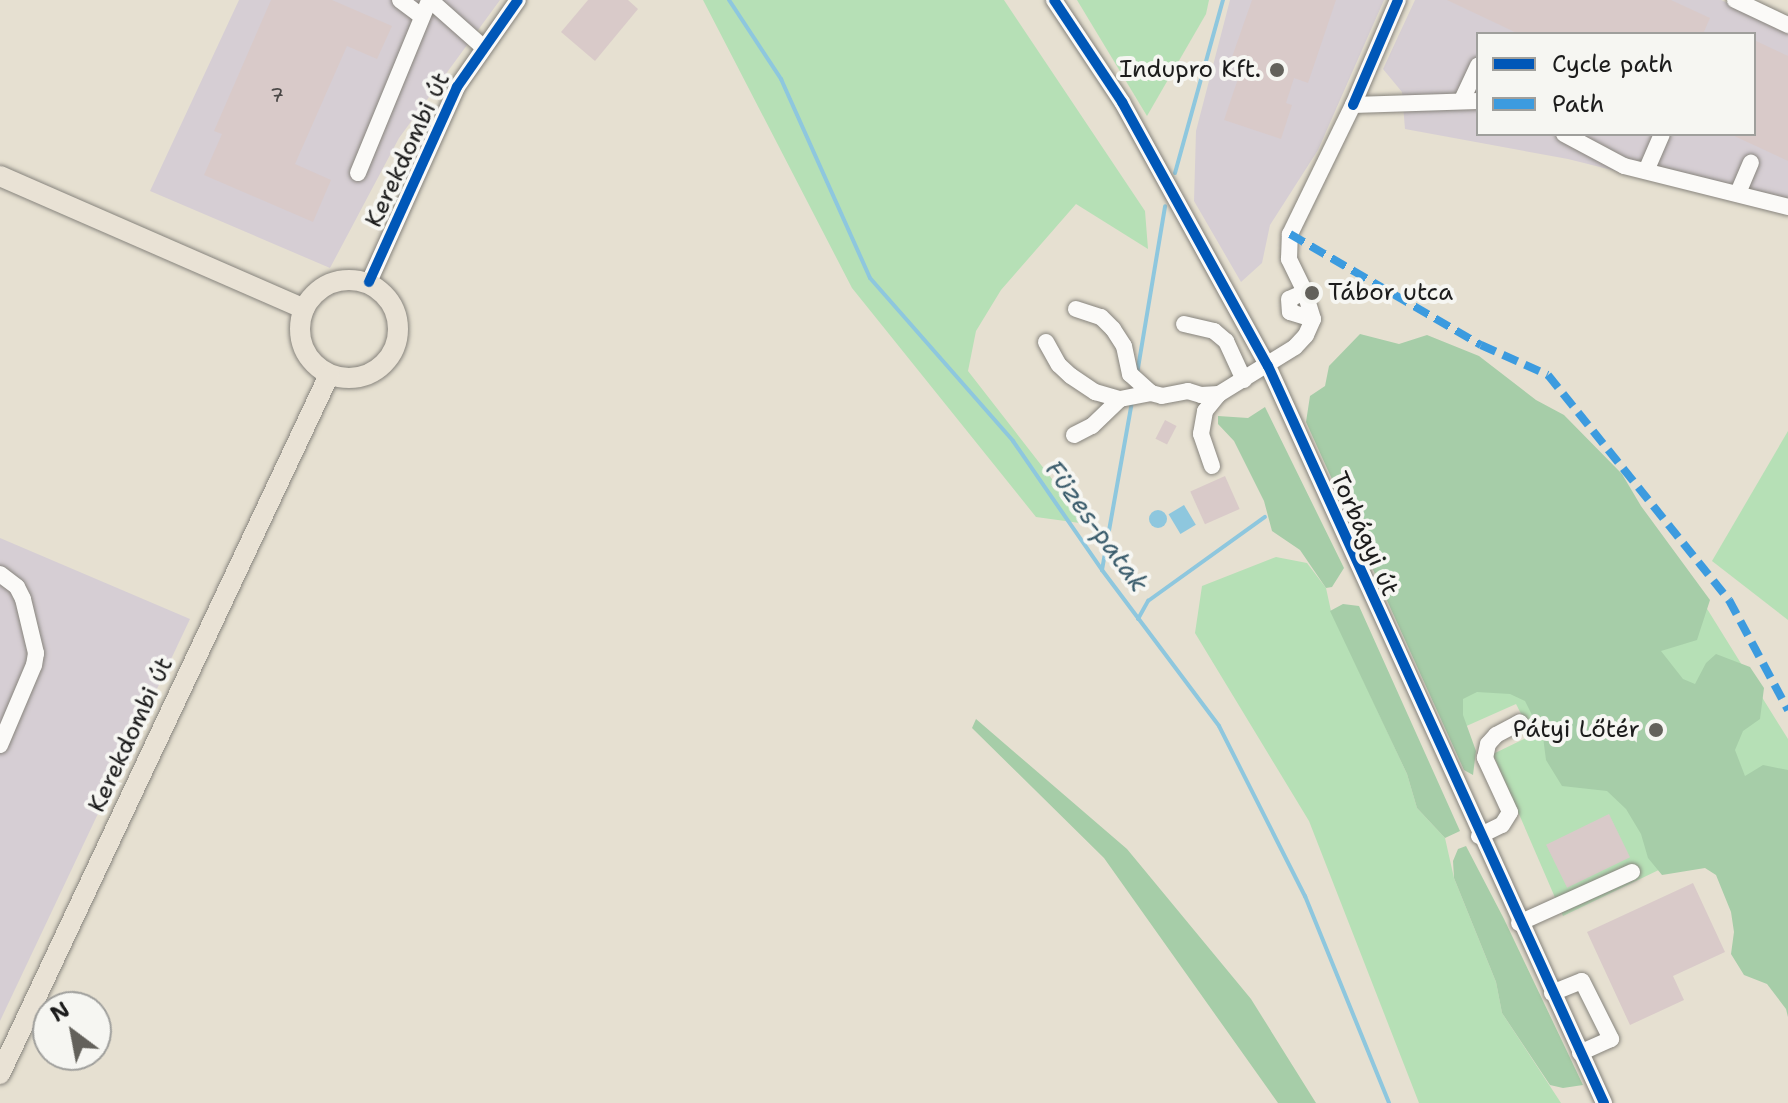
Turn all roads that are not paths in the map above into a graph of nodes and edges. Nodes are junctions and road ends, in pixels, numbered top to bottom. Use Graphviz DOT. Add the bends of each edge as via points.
graph roads {
  1 [pos="400,0"];
  2 [pos="429,0"];
  3 [pos="518,0"];
  4 [pos="1054,0"];
  5 [pos="1398,0"];
  6 [pos="1735,0"];
  7 [pos="421,16"];
  8 [pos="1788,25"];
  9 [pos="483,47"];
  10 [pos="1476,75"];
  11 [pos="1470,101"];
  12 [pos="1353,105"];
  13 [pos="1568,136"];
  14 [pos="1661,136"];
  15 [pos="1751,163"];
  16 [pos="1646,171"];
  17 [pos="358,173"];
  18 [pos="0,176"];
  19 [pos="1738,193"];
  20 [pos="1788,207"];
  21 [pos="369,282"];
  22 [pos="304,309"];
  23 [pos="1076,309"];
  24 [pos="1184,324"];
  25 [pos="1046,342"];
  26 [pos="1268,366"];
  27 [pos="329,375"];
  28 [pos="1244,380"];
  29 [pos="1151,393"];
  30 [pos="1219,394"];
  31 [pos="1120,399"];
  32 [pos="1074,435"];
  33 [pos="1212,466"];
  34 [pos="0,574"];
  35 [pos="1520,722"];
  36 [pos="0,745"];
  37 [pos="1479,836"];
  38 [pos="1632,872"];
  39 [pos="1519,923"];
  40 [pos="1552,993"];
  41 [pos="1580,1053"];
  42 [pos="0,1074"];
  43 [pos="1604,1103"];
  1 -- 7 [label="street"];
  2 -- 7 [label="street"];
  2 -- 9 [label="street"];
  3 -- 9 [label="street, Kerekdombi út"];
  4 -- 26 [label="street, Torbágyi út" via="1122,102"];
  5 -- 12 [label="street"];
  6 -- 8 [label="street"];
  7 -- 17 [label="street"];
  9 -- 21 [label="street, Kerekdombi út" via="457,87"];
  10 -- 11 [label="street"];
  11 -- 12 [label="street"];
  12 -- 26 [label="street" via="1290,234 1289,259 1313,319 1295,347"];
  13 -- 16 [label="street" via="1624,166"];
  14 -- 16 [label="street"];
  15 -- 19 [label="street"];
  16 -- 19 [label="street"];
  18 -- 22 [label="main road"];
  19 -- 20 [label="street"];
  21 -- 22 [label="main road" via="336,281 312,296"];
  21 -- 27 [label="main road" via="392,304 399,320 392,355 363,376"];
  22 -- 27 [label="main road" via="303,347"];
  23 -- 29 [label="street" via="1101,317 1113,329 1124,346 1130,374"];
  24 -- 28 [label="street" via="1214,331 1226,341"];
  25 -- 31 [label="street" via="1071,376 1095,392"];
  26 -- 28 [label="street"];
  26 -- 37 [label="street, Torbágyi út"];
  27 -- 42 [label="main road, Kerekdombi út"];
  28 -- 30 [label="street"];
  29 -- 30 [label="street"];
  29 -- 31 [label="street"];
  30 -- 33 [label="street" via="1205,411 1201,434"];
  31 -- 32 [label="street" via="1092,426"];
  34 -- 36 [label="street" via="23,599 36,653"];
  35 -- 37 [label="street" via="1488,744 1485,758 1510,812 1502,825"];
  37 -- 39 [label="street, Torbágyi út"];
  38 -- 39 [label="street"];
  39 -- 40 [label="street, Torbágyi út"];
  40 -- 41 [label="street, Torbágyi út"];
  40 -- 41 [label="street" via="1582,981 1611,1039"];
  41 -- 43 [label="street, Torbágyi út"];
}
